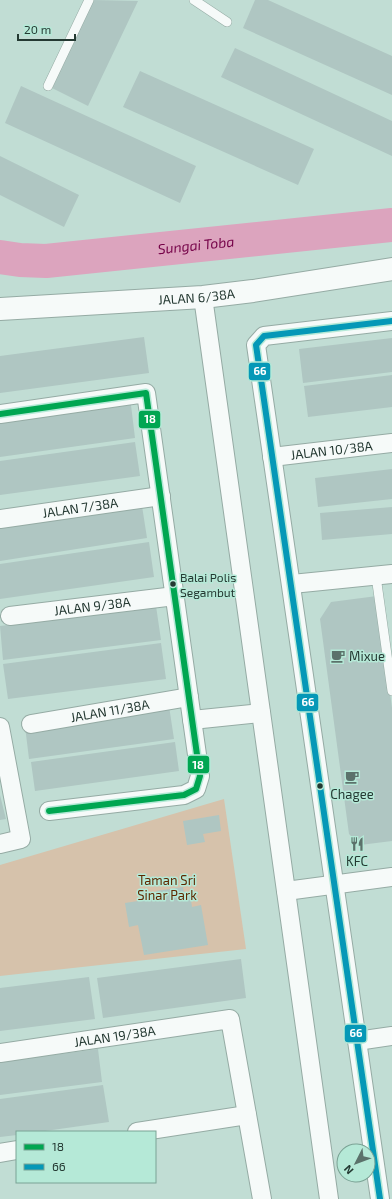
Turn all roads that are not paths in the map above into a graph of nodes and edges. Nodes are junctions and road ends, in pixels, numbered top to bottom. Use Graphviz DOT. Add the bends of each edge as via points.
graph roads {
  1 [pos="89,0"];
  2 [pos="194,0"];
  3 [pos="228,22"];
  4 [pos="48,86"];
  5 [pos="392,269"];
  6 [pos="203,296"];
  7 [pos="0,309"];
  8 [pos="392,321"];
  9 [pos="0,414"];
  10 [pos="392,443"];
  11 [pos="272,456"];
  12 [pos="161,496"];
  13 [pos="0,519"];
  14 [pos="384,575"];
  15 [pos="292,584"];
  16 [pos="175,596"];
  17 [pos="10,616"];
  18 [pos="392,691"];
  19 [pos="189,697"];
  20 [pos="261,713"];
  21 [pos="192,720"];
  22 [pos="31,724"];
  23 [pos="0,727"];
  24 [pos="49,811"];
  25 [pos="0,844"];
  26 [pos="392,877"];
  27 [pos="336,884"];
  28 [pos="286,890"];
  29 [pos="392,1036"];
  30 [pos="357,1041"];
  31 [pos="0,1053"];
  32 [pos="247,1115"];
  33 [pos="143,1131"];
  34 [pos="16,1150"];
  35 [pos="0,1153"];
  36 [pos="384,1195"];
  37 [pos="262,1199"];
  38 [pos="329,1199"];
  1 -- 4 [label="lane"];
  2 -- 3 [label="lane"];
  5 -- 6 [label="street, JALAN 6/38A" via="253,292"];
  6 -- 7 [label="street, JALAN 6/38A"];
  6 -- 20 [label="street"];
  8 -- 11 [label="street" via="264,336 260,340 256,345"];
  9 -- 12 [label="street" via="146,393"];
  10 -- 11 [label="street, JALAN 10/38A"];
  11 -- 15 [label="street"];
  12 -- 13 [label="street, JALAN 7/38A"];
  12 -- 16 [label="street"];
  14 -- 15 [label="street"];
  14 -- 18 [label="lane"];
  15 -- 27 [label="street"];
  16 -- 17 [label="street, JALAN 9/38A"];
  16 -- 19 [label="street"];
  19 -- 21 [label="street"];
  19 -- 22 [label="street, JALAN 11/38A"];
  20 -- 21 [label="street"];
  20 -- 28 [label="street"];
  21 -- 24 [label="street" via="200,776 196,789 184,795"];
  23 -- 25 [label="street" via="21,839"];
  26 -- 27 [label="street"];
  27 -- 28 [label="street"];
  27 -- 30 [label="street"];
  28 -- 38 [label="street"];
  29 -- 30 [label="street"];
  30 -- 36 [label="street"];
  31 -- 32 [label="street, JALAN 19/38A" via="230,1019"];
  32 -- 33 [label="street"];
  32 -- 37 [label="street"];
  34 -- 35 [label="street"];
}
